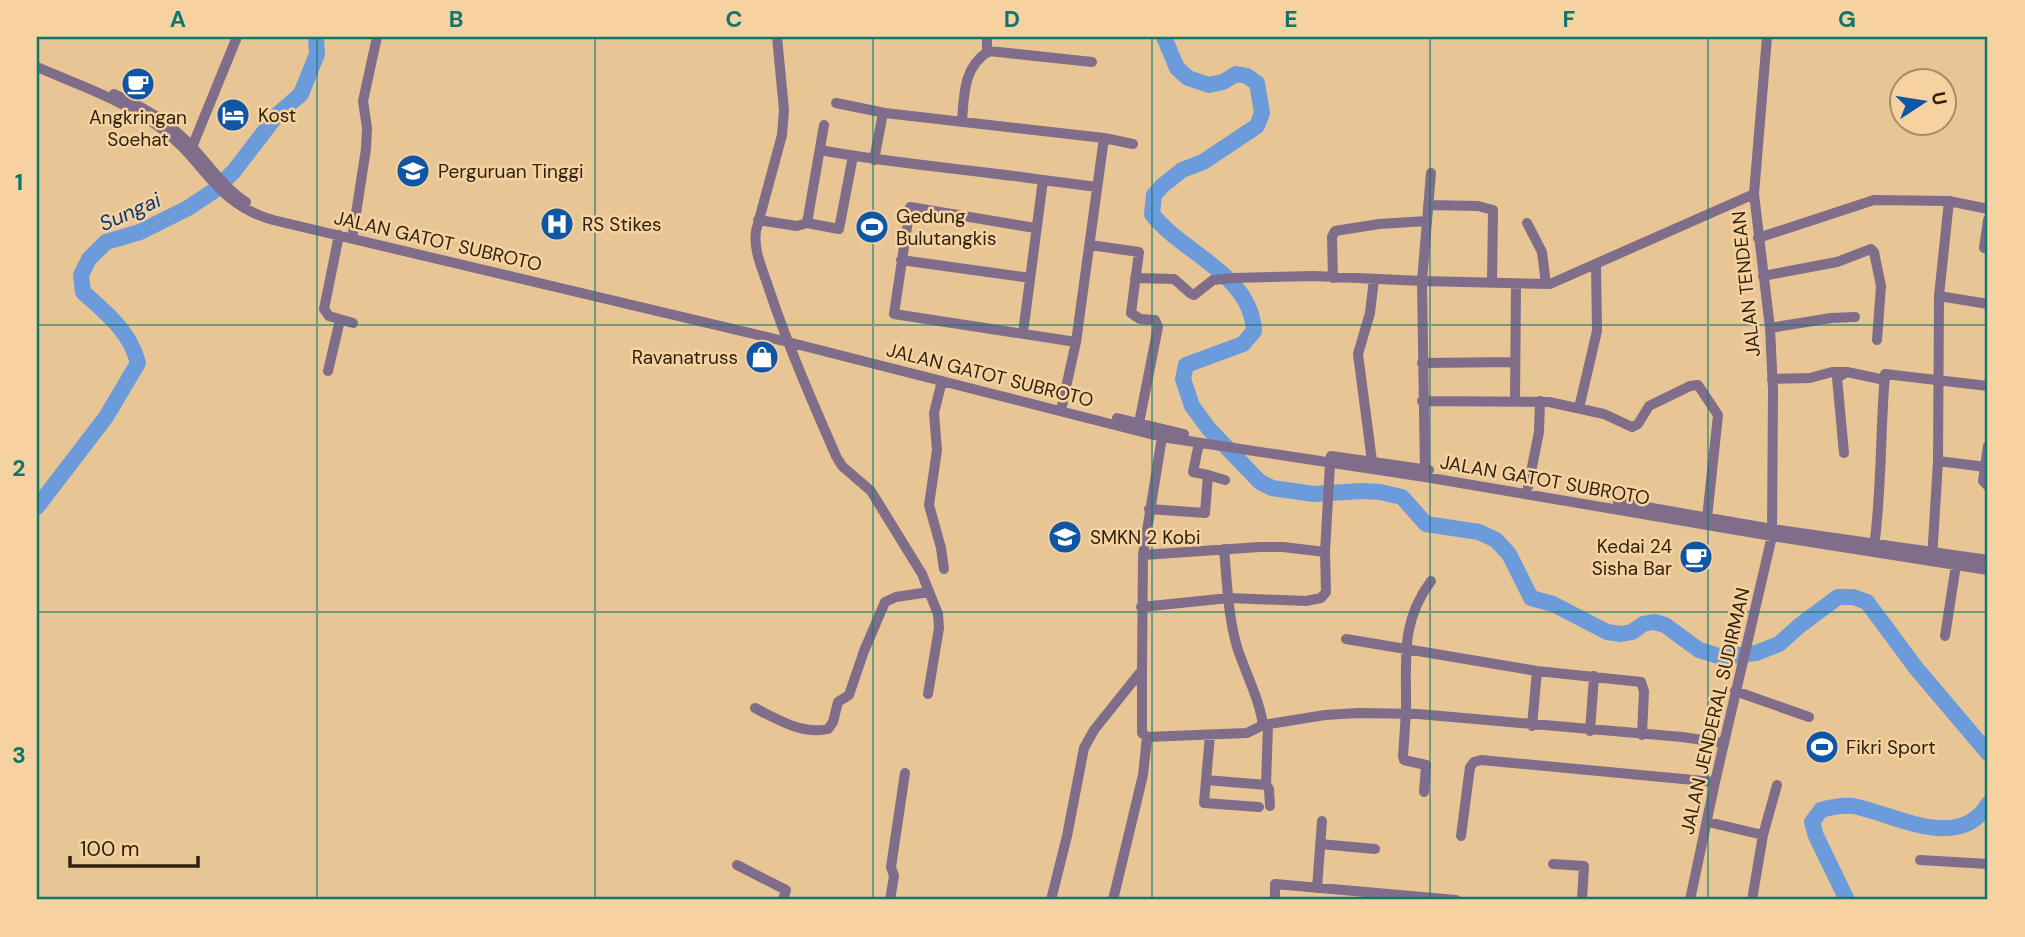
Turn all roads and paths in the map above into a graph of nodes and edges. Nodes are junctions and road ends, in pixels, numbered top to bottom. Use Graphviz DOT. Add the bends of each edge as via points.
graph roads {
  1 [pos="237,37"];
  2 [pos="377,37"];
  3 [pos="777,37"];
  4 [pos="987,37"];
  5 [pos="1767,37"];
  6 [pos="987,53"];
  7 [pos="37,60"];
  8 [pos="1092,62"];
  9 [pos="37,67"];
  10 [pos="95,89"];
  11 [pos="836,103"];
  12 [pos="883,113"];
  13 [pos="962,122"];
  14 [pos="824,125"];
  15 [pos="1104,138"];
  16 [pos="1133,144"];
  17 [pos="192,147"];
  18 [pos="820,150"];
  19 [pos="853,156"];
  20 [pos="874,160"];
  21 [pos="206,169"];
  22 [pos="1431,173"];
  23 [pos="1043,180"];
  24 [pos="1097,187"];
  25 [pos="1754,194"];
  26 [pos="231,196"];
  27 [pos="1949,201"];
  28 [pos="1428,205"];
  29 [pos="1988,209"];
  30 [pos="758,220"];
  31 [pos="1988,220"];
  32 [pos="1427,221"];
  33 [pos="807,223"];
  34 [pos="1527,223"];
  35 [pos="1035,228"];
  36 [pos="353,233"];
  37 [pos="339,235"];
  38 [pos="1758,238"];
  39 [pos="1090,245"];
  40 [pos="1988,248"];
  41 [pos="901,260"];
  42 [pos="1596,265"];
  43 [pos="1763,276"];
  44 [pos="1030,278"];
  45 [pos="1135,278"];
  46 [pos="1333,278"];
  47 [pos="1374,279"];
  48 [pos="1422,281"];
  49 [pos="1492,282"];
  50 [pos="1546,284"];
  51 [pos="1516,285"];
  52 [pos="1939,296"];
  53 [pos="1988,304"];
  54 [pos="1855,317"];
  55 [pos="340,320"];
  56 [pos="353,323"];
  57 [pos="1770,328"];
  58 [pos="1023,333"];
  59 [pos="787,339"];
  60 [pos="1877,340"];
  61 [pos="1076,342"];
  62 [pos="1515,362"];
  63 [pos="1422,363"];
  64 [pos="328,371"];
  65 [pos="1847,372"];
  66 [pos="1772,379"];
  67 [pos="1885,380"];
  68 [pos="943,381"];
  69 [pos="1939,381"];
  70 [pos="1988,386"];
  71 [pos="1422,401"];
  72 [pos="1515,401"];
  73 [pos="1540,401"];
  74 [pos="1061,408"];
  75 [pos="1579,408"];
  76 [pos="1139,427"];
  77 [pos="1163,433"];
  78 [pos="1202,441"];
  79 [pos="1226,445"];
  80 [pos="1988,446"];
  81 [pos="1844,453"];
  82 [pos="1371,461"];
  83 [pos="1938,461"];
  84 [pos="1330,467"];
  85 [pos="1986,467"];
  86 [pos="1425,473"];
  87 [pos="1208,475"];
  88 [pos="1225,480"];
  89 [pos="1988,486"];
  90 [pos="1528,487"];
  91 [pos="1574,499"];
  92 [pos="1149,509"];
  93 [pos="1707,517"];
  94 [pos="1772,533"];
  95 [pos="1874,548"];
  96 [pos="1224,549"];
  97 [pos="1325,552"];
  98 [pos="1143,555"];
  99 [pos="1933,557"];
  100 [pos="1988,560"];
  101 [pos="1956,565"];
  102 [pos="944,569"];
  103 [pos="1988,570"];
  104 [pos="1431,581"];
  105 [pos="929,592"];
  106 [pos="1229,598"];
  107 [pos="1141,607"];
  108 [pos="1945,636"];
  109 [pos="1346,639"];
  110 [pos="1405,648"];
  111 [pos="1142,670"];
  112 [pos="1537,671"];
  113 [pos="1594,676"];
  114 [pos="1735,691"];
  115 [pos="928,694"];
  116 [pos="755,708"];
  117 [pos="1406,714"];
  118 [pos="1809,717"];
  119 [pos="1266,725"];
  120 [pos="1532,726"];
  121 [pos="1590,731"];
  122 [pos="1210,735"];
  123 [pos="1642,735"];
  124 [pos="1147,737"];
  125 [pos="1724,743"];
  126 [pos="905,773"];
  127 [pos="1206,780"];
  128 [pos="1715,782"];
  129 [pos="1266,785"];
  130 [pos="1777,785"];
  131 [pos="1424,792"];
  132 [pos="1322,821"];
  133 [pos="1708,822"];
  134 [pos="1763,835"];
  135 [pos="1461,836"];
  136 [pos="1320,844"];
  137 [pos="1375,849"];
  138 [pos="1920,860"];
  139 [pos="1553,864"];
  140 [pos="1988,864"];
  141 [pos="737,865"];
  142 [pos="1317,888"];
  143 [pos="1349,895"];
  144 [pos="783,900"];
  145 [pos="890,900"];
  146 [pos="1051,900"];
  147 [pos="1113,900"];
  148 [pos="1275,900"];
  149 [pos="1455,900"];
  150 [pos="1582,900"];
  151 [pos="1690,900"];
  152 [pos="1752,900"];
  1 -- 17 [label="street"];
  2 -- 36 [label="street" via="363,101 366,149"];
  3 -- 30 [label="street" via="782,135"];
  4 -- 6 [label="street"];
  5 -- 25 [label="street, JALAN TENDEAN"];
  6 -- 8 [label="street" via="994,50"];
  6 -- 13 [label="street" via="969,73"];
  7 -- 10 [label="street, JALAN GATOT SUBROTO"];
  9 -- 10 [label="street, JALAN GATOT SUBROTO"];
  10 -- 17 [label="street, JALAN GATOT SUBROTO" via="148,110"];
  10 -- 21 [label="street, JALAN GATOT SUBROTO" via="164,130"];
  11 -- 12 [label="street"];
  12 -- 13 [label="street"];
  12 -- 20 [label="street"];
  13 -- 15 [label="street"];
  14 -- 18 [label="street"];
  15 -- 16 [label="street"];
  15 -- 24 [label="street"];
  17 -- 21 [label="street, JALAN GATOT SUBROTO"];
  18 -- 19 [label="street"];
  18 -- 33 [label="street"];
  19 -- 20 [label="street"];
  19 -- 33 [label="street" via="839,229"];
  20 -- 23 [label="street"];
  21 -- 26 [label="street, JALAN GATOT SUBROTO"];
  22 -- 28 [label="street"];
  23 -- 24 [label="street"];
  23 -- 35 [label="street"];
  24 -- 39 [label="street"];
  25 -- 38 [label="street, JALAN TENDEAN"];
  25 -- 42 [label="street"];
  26 -- 36 [label="street, JALAN GATOT SUBROTO" via="259,209"];
  26 -- 37 [label="street, JALAN GATOT SUBROTO" via="245,210 260,216"];
  27 -- 29 [label="street"];
  27 -- 38 [label="street" via="1874,200"];
  27 -- 52 [label="street"];
  28 -- 32 [label="street"];
  28 -- 49 [label="street" via="1493,210"];
  30 -- 33 [label="street" via="797,226"];
  30 -- 59 [label="street" via="754,240"];
  31 -- 40 [label="street" via="1984,247"];
  32 -- 46 [label="street" via="1335,231"];
  32 -- 48 [label="street"];
  34 -- 50 [label="street" via="1542,252"];
  35 -- 41 [label="street" via="910,207"];
  35 -- 44 [label="street"];
  36 -- 59 [label="street, JALAN GATOT SUBROTO"];
  37 -- 55 [label="street" via="324,309"];
  37 -- 59 [label="street, JALAN GATOT SUBROTO"];
  38 -- 43 [label="street, JALAN TENDEAN"];
  39 -- 45 [label="street" via="1139,252"];
  39 -- 61 [label="street"];
  41 -- 44 [label="street"];
  41 -- 58 [label="street" via="894,314"];
  42 -- 50 [label="street"];
  42 -- 75 [label="street" via="1597,331"];
  43 -- 57 [label="street, JALAN TENDEAN"];
  43 -- 60 [label="street" via="1837,262 1871,249 1881,286"];
  44 -- 58 [label="street"];
  45 -- 46 [label="street" via="1174,279 1194,295 1213,280"];
  45 -- 76 [label="street" via="1131,313 1156,320 1158,327"];
  46 -- 47 [label="street"];
  47 -- 48 [label="street"];
  47 -- 82 [label="street" via="1358,354"];
  48 -- 49 [label="street"];
  48 -- 63 [label="street"];
  49 -- 51 [label="street"];
  50 -- 51 [label="street"];
  51 -- 62 [label="street"];
  52 -- 53 [label="street"];
  52 -- 69 [label="street"];
  54 -- 57 [label="street"];
  55 -- 56 [label="street"];
  55 -- 64 [label="street"];
  57 -- 66 [label="street, JALAN TENDEAN"];
  58 -- 61 [label="street"];
  59 -- 68 [label="street, JALAN GATOT SUBROTO"];
  59 -- 74 [label="street, JALAN GATOT SUBROTO"];
  59 -- 105 [label="street" via="836,456 871,491"];
  61 -- 74 [label="street"];
  62 -- 63 [label="street"];
  62 -- 72 [label="street"];
  63 -- 71 [label="street"];
  65 -- 66 [label="street"];
  65 -- 67 [label="street"];
  65 -- 81 [label="street" via="1836,380"];
  66 -- 94 [label="street, JALAN TENDEAN"];
  67 -- 69 [label="street" via="1885,374"];
  67 -- 95 [label="street"];
  68 -- 74 [label="street, JALAN GATOT SUBROTO"];
  68 -- 102 [label="street" via="934,413 937,450 929,505"];
  69 -- 70 [label="street"];
  69 -- 83 [label="street"];
  71 -- 72 [label="street"];
  71 -- 86 [label="street"];
  72 -- 73 [label="street"];
  73 -- 75 [label="street"];
  73 -- 90 [label="street"];
  74 -- 76 [label="street, JALAN GATOT SUBROTO"];
  75 -- 93 [label="street" via="1632,427 1649,406 1690,386 1700,387 1718,415"];
  76 -- 77 [label="street, JALAN GATOT SUBROTO"];
  77 -- 78 [label="street, JALAN GATOT SUBROTO"];
  77 -- 92 [label="street"];
  78 -- 79 [label="street, JALAN GATOT SUBROTO"];
  78 -- 87 [label="street" via="1193,472"];
  79 -- 82 [label="street, JALAN GATOT SUBROTO"];
  79 -- 84 [label="street, JALAN GATOT SUBROTO"];
  80 -- 85 [label="street"];
  82 -- 86 [label="street, JALAN GATOT SUBROTO"];
  83 -- 85 [label="street"];
  83 -- 99 [label="street"];
  84 -- 86 [label="street, JALAN GATOT SUBROTO"];
  84 -- 97 [label="street"];
  85 -- 89 [label="street" via="1984,484"];
  86 -- 90 [label="street, JALAN GATOT SUBROTO"];
  86 -- 91 [label="street, JALAN GATOT SUBROTO"];
  87 -- 88 [label="street"];
  87 -- 92 [label="street" via="1205,513"];
  90 -- 91 [label="street, JALAN GATOT SUBROTO"];
  91 -- 93 [label="street, JALAN GATOT SUBROTO"];
  91 -- 94 [label="street, JALAN GATOT SUBROTO"];
  92 -- 98 [label="street"];
  93 -- 94 [label="street, JALAN GATOT SUBROTO"];
  94 -- 95 [label="street, JALAN GATOT SUBROTO"];
  94 -- 114 [label="street, JALAN JENDERAL SUDIRMAN"];
  95 -- 99 [label="street, JALAN GATOT SUBROTO"];
  96 -- 97 [label="street" via="1283,547"];
  96 -- 98 [label="street"];
  96 -- 106 [label="street"];
  97 -- 106 [label="street" via="1326,592 1321,598"];
  98 -- 107 [label="street"];
  99 -- 100 [label="street, JALAN GATOT SUBROTO"];
  99 -- 101 [label="street, JALAN GATOT SUBROTO"];
  101 -- 103 [label="street, JALAN GATOT SUBROTO"];
  101 -- 108 [label="street"];
  104 -- 110 [label="street" via="1413,610"];
  105 -- 115 [label="street" via="940,621"];
  105 -- 116 [label="street" via="885,602 849,695 838,702 829,728 800,727"];
  106 -- 107 [label="street"];
  106 -- 119 [label="street" via="1237,645"];
  107 -- 111 [label="street"];
  109 -- 110 [label="street"];
  110 -- 112 [label="street"];
  110 -- 117 [label="street"];
  111 -- 124 [label="street" via="1142,733"];
  111 -- 146 [label="street" via="1084,748"];
  112 -- 113 [label="street"];
  112 -- 120 [label="street"];
  113 -- 121 [label="street"];
  113 -- 123 [label="street" via="1642,684"];
  114 -- 118 [label="street"];
  114 -- 125 [label="street, JALAN JENDERAL SUDIRMAN"];
  117 -- 119 [label="street" via="1325,715"];
  117 -- 120 [label="street"];
  117 -- 131 [label="street" via="1404,761 1426,765"];
  119 -- 122 [label="street" via="1247,733"];
  119 -- 129 [label="street"];
  120 -- 121 [label="street"];
  121 -- 123 [label="street"];
  122 -- 124 [label="street"];
  122 -- 127 [label="street"];
  123 -- 125 [label="street"];
  124 -- 147 [label="street" via="1143,775"];
  125 -- 128 [label="street, JALAN JENDERAL SUDIRMAN"];
  126 -- 145 [label="street"];
  127 -- 129 [label="street"];
  127 -- 129 [label="street" via="1204,803 1264,807"];
  128 -- 133 [label="street, JALAN JENDERAL SUDIRMAN"];
  128 -- 135 [label="street" via="1481,760 1470,767"];
  130 -- 134 [label="street"];
  132 -- 136 [label="street"];
  133 -- 134 [label="street"];
  133 -- 151 [label="street, JALAN JENDERAL SUDIRMAN"];
  134 -- 152 [label="street"];
  136 -- 137 [label="street"];
  136 -- 142 [label="street"];
  138 -- 140 [label="street"];
  139 -- 150 [label="street" via="1584,866"];
  141 -- 144 [label="street" via="786,891"];
  142 -- 143 [label="street"];
  142 -- 148 [label="street" via="1275,884"];
  143 -- 149 [label="street"];
}
